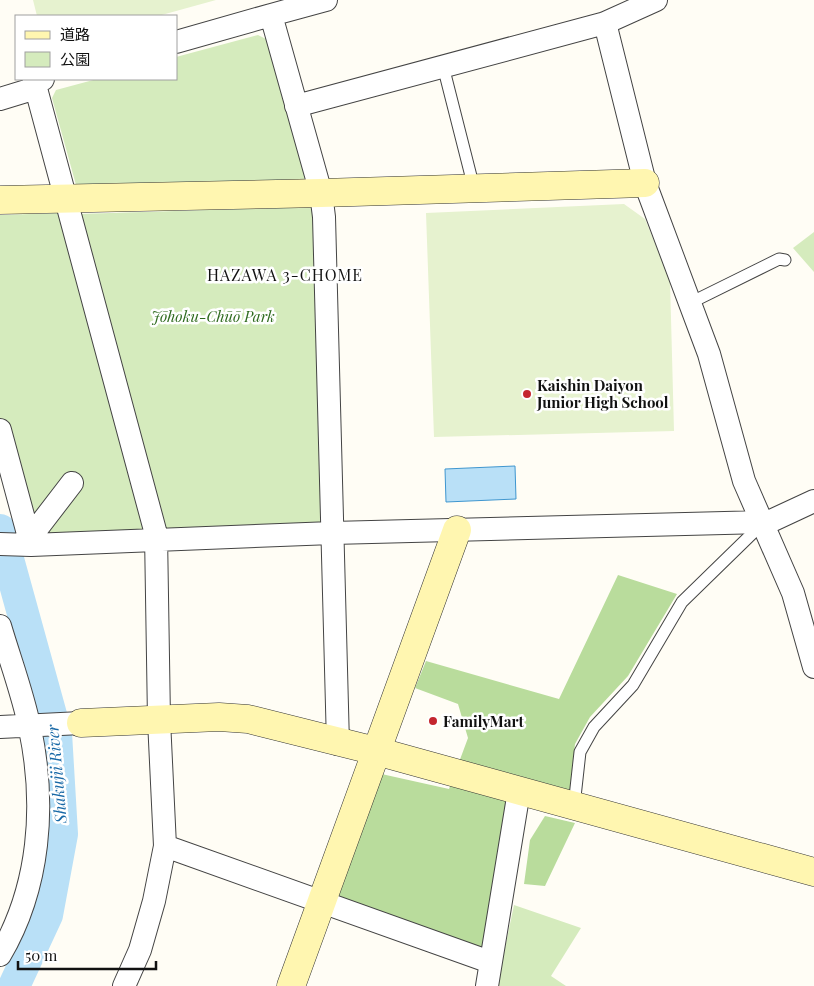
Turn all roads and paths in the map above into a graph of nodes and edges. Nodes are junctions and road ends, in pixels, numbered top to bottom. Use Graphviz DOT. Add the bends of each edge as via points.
graph roads {
  1 [pos="326,0"];
  2 [pos="656,0"];
  3 [pos="271,15"];
  4 [pos="605,23"];
  5 [pos="178,41"];
  6 [pos="444,66"];
  7 [pos="40,84"];
  8 [pos="0,99"];
  9 [pos="296,106"];
  10 [pos="645,182"];
  11 [pos="474,188"];
  12 [pos="321,193"];
  13 [pos="0,200"];
  14 [pos="64,200"];
  15 [pos="785,260"];
  16 [pos="690,303"];
  17 [pos="0,430"];
  18 [pos="72,483"];
  19 [pos="814,502"];
  20 [pos="764,522"];
  21 [pos="457,530"];
  22 [pos="332,533"];
  23 [pos="155,542"];
  24 [pos="19,543"];
  25 [pos="0,626"];
  26 [pos="814,667"];
  27 [pos="159,720"];
  28 [pos="80,723"];
  29 [pos="30,726"];
  30 [pos="0,727"];
  31 [pos="338,744"];
  32 [pos="376,751"];
  33 [pos="519,791"];
  34 [pos="574,806"];
  35 [pos="165,846"];
  36 [pos="814,872"];
  37 [pos="322,902"];
  38 [pos="0,955"];
  39 [pos="490,962"];
  40 [pos="124,986"];
  41 [pos="291,986"];
  42 [pos="487,986"];
  1 -- 3 [label="street"];
  2 -- 4 [label="street"];
  3 -- 5 [label="street"];
  3 -- 9 [label="street"];
  4 -- 6 [label="street"];
  4 -- 10 [label="street"];
  6 -- 9 [label="street"];
  6 -- 11 [label="lane"];
  7 -- 8 [label="street"];
  7 -- 14 [label="street"];
  9 -- 12 [label="street"];
  10 -- 11 [label="street"];
  10 -- 16 [label="street"];
  11 -- 12 [label="street"];
  12 -- 14 [label="street"];
  12 -- 22 [label="street"];
  13 -- 14 [label="street"];
  14 -- 23 [label="street" via="156,534"];
  15 -- 16 [label="lane" via="779,259"];
  16 -- 20 [label="street" via="709,354 744,481"];
  17 -- 24 [label="street"];
  18 -- 24 [label="street"];
  19 -- 20 [label="street"];
  20 -- 21 [label="street"];
  20 -- 26 [label="street" via="793,593"];
  20 -- 34 [label="lane" via="682,602 633,685 595,726 580,752"];
  21 -- 22 [label="street"];
  21 -- 32 [label="street"];
  22 -- 23 [label="street"];
  22 -- 31 [label="street"];
  23 -- 24 [label="street"];
  23 -- 27 [label="street"];
  25 -- 29 [label="street"];
  27 -- 28 [label="street"];
  27 -- 31 [label="street" via="248,719"];
  27 -- 35 [label="street"];
  28 -- 29 [label="street"];
  29 -- 30 [label="street"];
  29 -- 38 [label="street" via="39,814 34,861 22,906"];
  31 -- 32 [label="street"];
  32 -- 33 [label="street"];
  32 -- 37 [label="street"];
  33 -- 34 [label="street"];
  33 -- 39 [label="street"];
  34 -- 36 [label="street"];
  35 -- 37 [label="street"];
  35 -- 40 [label="street" via="140,950"];
  37 -- 39 [label="street"];
  37 -- 41 [label="street"];
  39 -- 42 [label="street"];
}
